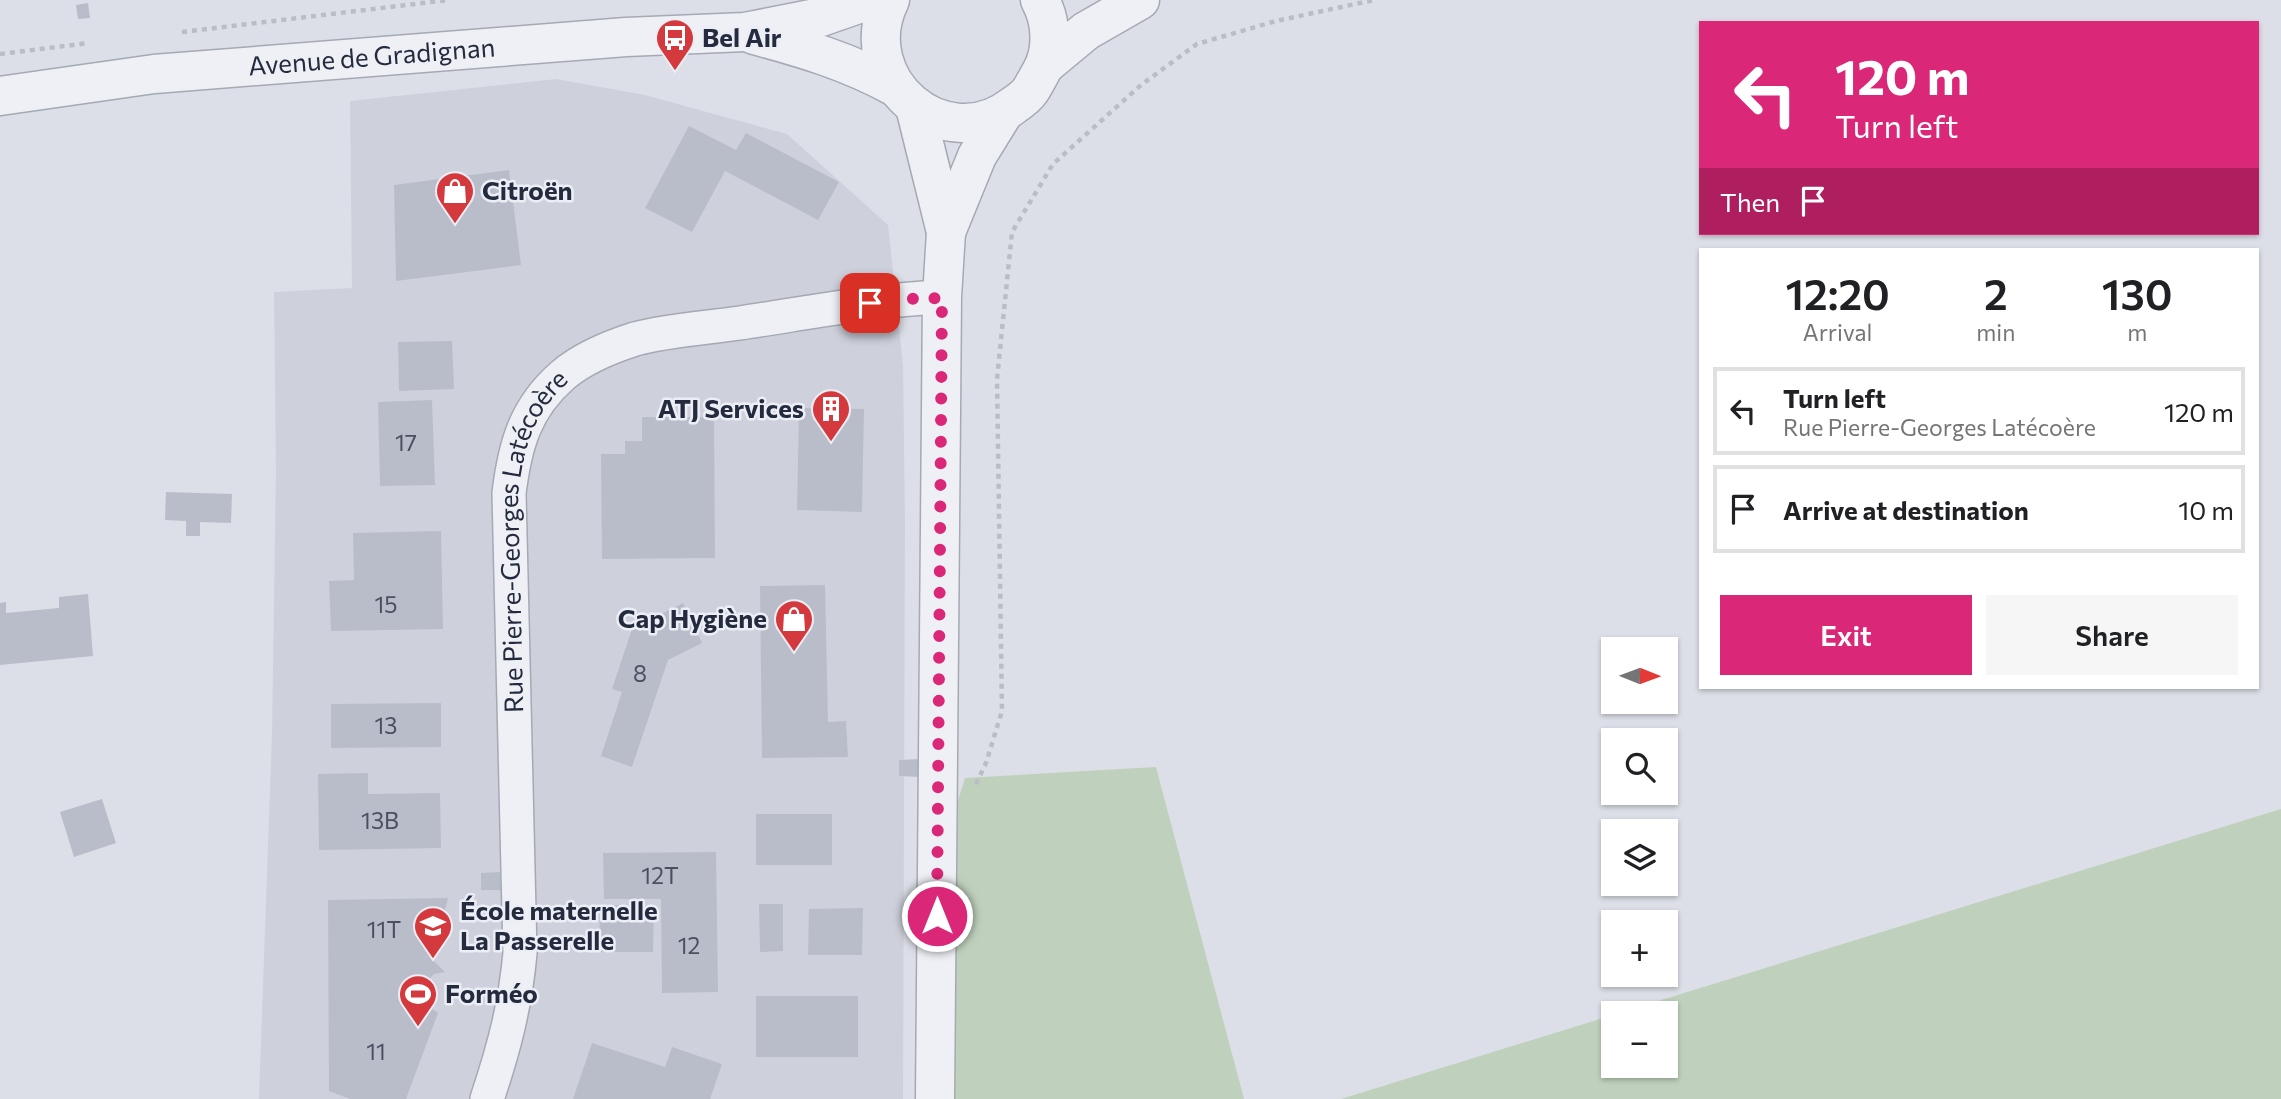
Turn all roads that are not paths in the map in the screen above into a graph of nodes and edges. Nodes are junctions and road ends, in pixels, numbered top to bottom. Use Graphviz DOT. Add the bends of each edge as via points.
graph roads {
  1 [pos="870,0"];
  2 [pos="890,0"];
  3 [pos="1040,0"];
  4 [pos="1140,0"];
  5 [pos="745,32"];
  6 [pos="1045,65"];
  7 [pos="0,96"];
  8 [pos="905,97"];
  9 [pos="1003,114"];
  10 [pos="946,232"];
  11 [pos="942,298"];
  12 [pos="487,1099"];
  13 [pos="934,1099"];
  1 -- 5 [label="street, Avenue de Gradignan" via="821,17"];
  2 -- 8 [label="street" via="883,12 880,38 884,64"];
  3 -- 6 [label="street" via="1049,24"];
  4 -- 6 [label="street" via="1086,31"];
  5 -- 7 [label="street, Avenue de Gradignan" via="167,73"];
  5 -- 8 [label="street, Avenue de Gradignan" via="864,69"];
  6 -- 9 [label="street" via="1029,94"];
  8 -- 9 [label="street, Avenue de Gradignan" via="936,118 958,122"];
  8 -- 10 [label="street"];
  9 -- 10 [label="street" via="977,156"];
  10 -- 11 [label="street"];
  11 -- 12 [label="street, Rue Pierre-Georges Latécoère" via="896,299 637,339 584,360 563,375 522,431 509,493 520,953 508,1032"];
  11 -- 13 [label="street"];
}
